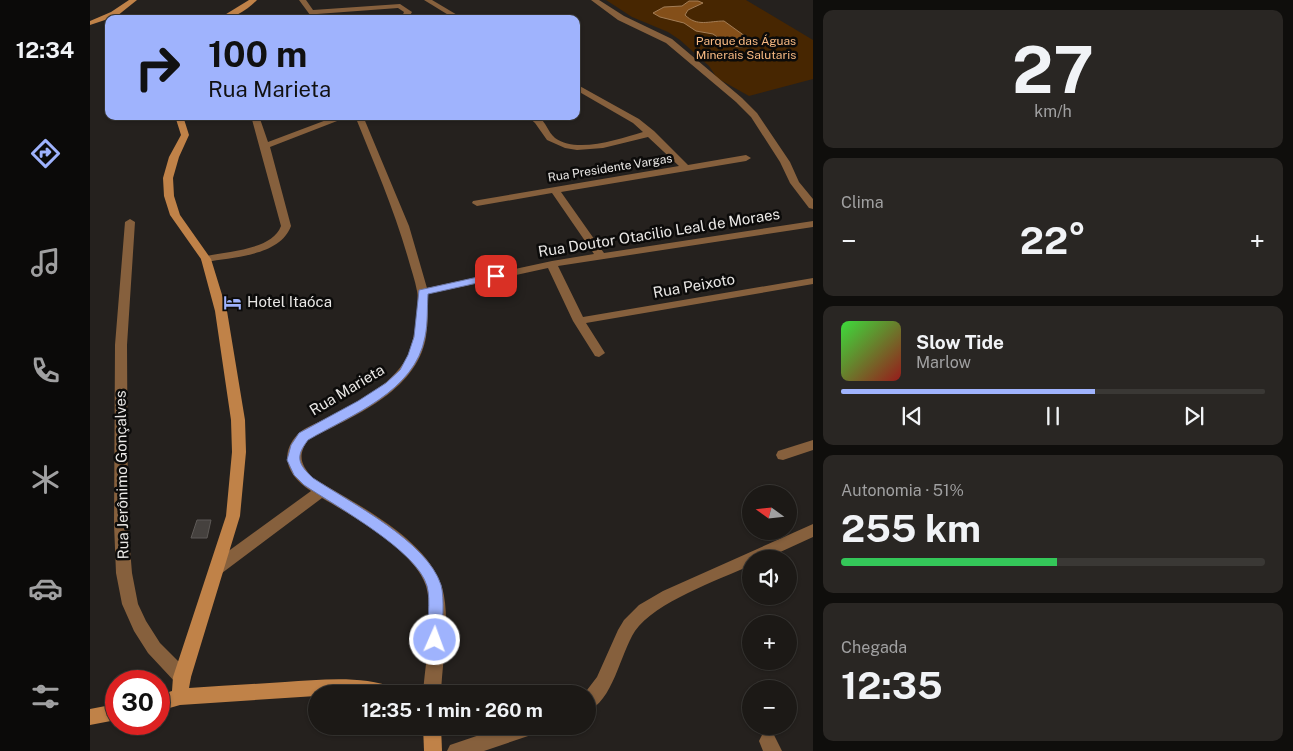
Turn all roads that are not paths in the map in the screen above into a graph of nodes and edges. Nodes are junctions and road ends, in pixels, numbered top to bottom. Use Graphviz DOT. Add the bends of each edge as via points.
graph roads {
  1 [pos="134,0"];
  2 [pos="254,0"];
  3 [pos="302,0"];
  4 [pos="427,0"];
  5 [pos="594,0"];
  6 [pos="111,15"];
  7 [pos="230,15"];
  8 [pos="315,15"];
  9 [pos="406,15"];
  10 [pos="454,15"];
  11 [pos="105,17"];
  12 [pos="90,23"];
  13 [pos="580,88"];
  14 [pos="181,120"];
  15 [pos="256,120"];
  16 [pos="335,120"];
  17 [pos="361,120"];
  18 [pos="537,120"];
  19 [pos="651,133"];
  20 [pos="265,146"];
  21 [pos="746,158"];
  22 [pos="686,168"];
  23 [pos="554,189"];
  24 [pos="478,203"];
  25 [pos="813,206"];
  26 [pos="130,222"];
  27 [pos="813,224"];
  28 [pos="600,257"];
  29 [pos="206,259"];
  30 [pos="552,264"];
  31 [pos="813,281"];
  32 [pos="422,292"];
  33 [pos="579,321"];
  34 [pos="599,352"];
  35 [pos="813,445"];
  36 [pos="782,455"];
  37 [pos="322,490"];
  38 [pos="813,530"];
  39 [pos="217,568"];
  40 [pos="182,677"];
  41 [pos="432,685"];
  42 [pos="308,689"];
  43 [pos="596,693"];
  44 [pos="180,698"];
  45 [pos="170,700"];
  46 [pos="105,715"];
  47 [pos="90,718"];
  48 [pos="432,735"];
  49 [pos="506,735"];
  50 [pos="433,751"];
  51 [pos="456,751"];
  1 -- 6 [label="main road"];
  2 -- 7 [label="main road"];
  3 -- 8 [label="street"];
  4 -- 10 [label="street"];
  5 -- 25 [label="street" via="621,18 668,41 739,100 754,116"];
  8 -- 9 [label="street" via="395,6 407,9"];
  11 -- 12 [label="main road"];
  13 -- 19 [label="street"];
  14 -- 29 [label="main road" via="185,135 168,178 169,196 174,215"];
  15 -- 20 [label="street"];
  16 -- 20 [label="street"];
  17 -- 32 [label="street, Rua Marieta" via="404,226"];
  18 -- 19 [label="street" via="553,141 576,147 606,144"];
  19 -- 22 [label="street"];
  20 -- 29 [label="street" via="286,226 285,233 262,248"];
  21 -- 22 [label="street, Rua Presidente Vargas"];
  22 -- 23 [label="street, Rua Presidente Vargas"];
  23 -- 24 [label="street, Rua Presidente Vargas"];
  23 -- 28 [label="street"];
  26 -- 40 [label="street, Rua Jerônimo Gonçalves" via="121,345 124,573 130,604 140,626 154,648"];
  27 -- 28 [label="street, Rua Doutor Otacilio Leal de Moraes"];
  28 -- 30 [label="street, Rua Doutor Otacilio Leal de Moraes"];
  29 -- 39 [label="main road" via="222,311 238,420 233,516"];
  30 -- 32 [label="street, Rua Doutor Otacilio Leal de Moraes"];
  30 -- 33 [label="street"];
  31 -- 33 [label="street, Rua Peixoto"];
  32 -- 37 [label="street, Rua Marieta" via="420,337 404,372 363,404 303,437 295,448 293,460 298,472"];
  33 -- 34 [label="street"];
  35 -- 36 [label="street"];
  37 -- 39 [label="street"];
  37 -- 41 [label="street, Rua Marieta" via="383,530 426,568 434,587 436,615"];
  38 -- 43 [label="street" via="678,592 637,616 626,630 602,686"];
  39 -- 40 [label="main road"];
  40 -- 44 [label="main road"];
  42 -- 44 [label="main road"];
  44 -- 45 [label="main road"];
  46 -- 47 [label="main road"];
  48 -- 50 [label="main road"];
  49 -- 51 [label="street"];
}
